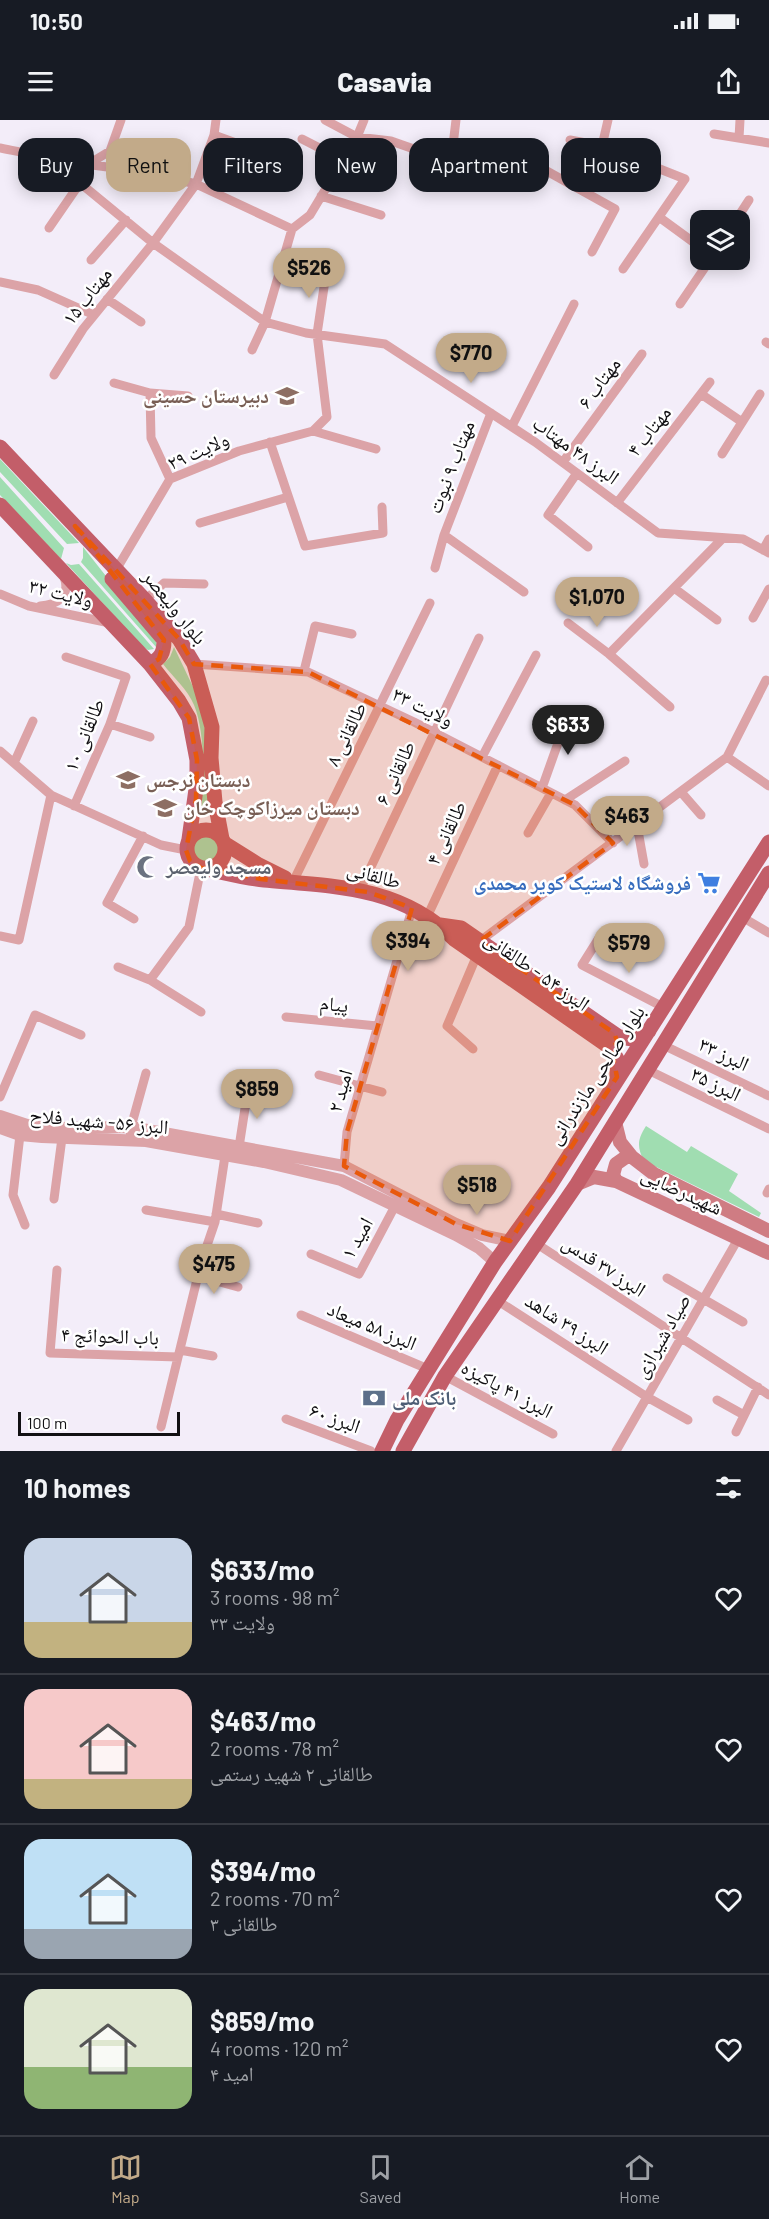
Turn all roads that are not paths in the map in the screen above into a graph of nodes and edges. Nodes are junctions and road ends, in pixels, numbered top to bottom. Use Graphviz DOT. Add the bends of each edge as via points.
graph roads {
  1 [pos="122,120"];
  2 [pos="216,120"];
  3 [pos="325,120"];
  4 [pos="364,120"];
  5 [pos="456,120"];
  6 [pos="608,120"];
  7 [pos="740,120"];
  8 [pos="714,134"];
  9 [pos="214,135"];
  10 [pos="357,137"];
  11 [pos="222,138"];
  12 [pos="454,138"];
  13 [pos="605,138"];
  14 [pos="739,138"];
  15 [pos="769,143"];
  16 [pos="409,147"];
  17 [pos="0,148"];
  18 [pos="18,152"];
  19 [pos="94,161"];
  20 [pos="94,166"];
  21 [pos="661,169"];
  22 [pos="196,184"];
  23 [pos="74,192"];
  24 [pos="91,192"];
  25 [pos="323,192"];
  26 [pos="587,192"];
  27 [pos="321,196"];
  28 [pos="749,200"];
  29 [pos="742,210"];
  30 [pos="381,215"];
  31 [pos="659,217"];
  32 [pos="126,220"];
  33 [pos="49,228"];
  34 [pos="292,229"];
  35 [pos="690,240"];
  36 [pos="153,243"];
  37 [pos="592,252"];
  38 [pos="91,260"];
  39 [pos="327,267"];
  40 [pos="623,269"];
  41 [pos="703,270"];
  42 [pos="0,282"];
  43 [pos="107,300"];
  44 [pos="574,304"];
  45 [pos="680,304"];
  46 [pos="94,315"];
  47 [pos="141,322"];
  48 [pos="265,322"];
  49 [pos="317,334"];
  50 [pos="252,350"];
  51 [pos="642,354"];
  52 [pos="54,375"];
  53 [pos="114,382"];
  54 [pos="710,382"];
  55 [pos="150,393"];
  56 [pos="701,394"];
  57 [pos="760,394"];
  58 [pos="188,396"];
  59 [pos="491,413"];
  60 [pos="742,422"];
  61 [pos="512,426"];
  62 [pos="313,431"];
  63 [pos="270,442"];
  64 [pos="0,447"];
  65 [pos="376,448"];
  66 [pos="722,454"];
  67 [pos="563,462"];
  68 [pos="577,473"];
  69 [pos="170,479"];
  70 [pos="288,497"];
  71 [pos="617,502"];
  72 [pos="0,505"];
  73 [pos="382,507"];
  74 [pos="200,523"];
  75 [pos="75,526"];
  76 [pos="444,535"];
  77 [pos="723,538"];
  78 [pos="769,538"];
  79 [pos="588,547"];
  80 [pos="766,551"];
  81 [pos="435,568"];
  82 [pos="116,570"];
  83 [pos="62,571"];
  84 [pos="204,584"];
  85 [pos="674,588"];
  86 [pos="769,589"];
  87 [pos="524,591"];
  88 [pos="0,594"];
  89 [pos="145,600"];
  90 [pos="430,603"];
  91 [pos="29,606"];
  92 [pos="753,618"];
  93 [pos="717,620"];
  94 [pos="568,623"];
  95 [pos="113,624"];
  96 [pos="352,634"];
  97 [pos="479,638"];
  98 [pos="609,654"];
  99 [pos="536,655"];
  100 [pos="66,657"];
  101 [pos="150,664"];
  102 [pos="194,664"];
  103 [pos="304,671"];
  104 [pos="766,680"];
  105 [pos="380,705"];
  106 [pos="670,707"];
  107 [pos="568,715"];
  108 [pos="33,721"];
  109 [pos="110,724"];
  110 [pos="434,732"];
  111 [pos="150,737"];
  112 [pos="2,755"];
  113 [pos="482,757"];
  114 [pos="727,757"];
  115 [pos="625,761"];
  116 [pos="14,763"];
  117 [pos="498,765"];
  118 [pos="769,786"];
  119 [pos="542,788"];
  120 [pos="681,792"];
  121 [pos="551,793"];
  122 [pos="51,795"];
  123 [pos="565,800"];
  124 [pos="74,806"];
  125 [pos="701,815"];
  126 [pos="637,825"];
  127 [pos="528,833"];
  128 [pos="143,836"];
  129 [pos="223,841"];
  130 [pos="769,842"];
  131 [pos="613,843"];
  132 [pos="187,844"];
  133 [pos="644,864"];
  134 [pos="201,868"];
  135 [pos="769,873"];
  136 [pos="293,882"];
  137 [pos="360,890"];
  138 [pos="412,909"];
  139 [pos="742,917"];
  140 [pos="134,919"];
  141 [pos="433,921"];
  142 [pos="769,933"];
  143 [pos="0,936"];
  144 [pos="599,938"];
  145 [pos="479,948"];
  146 [pos="118,967"];
  147 [pos="150,980"];
  148 [pos="665,1008"];
  149 [pos="201,1012"];
  150 [pos="286,1017"];
  151 [pos="377,1026"];
  152 [pos="649,1031"];
  153 [pos="81,1035"];
  154 [pos="610,1038"];
  155 [pos="663,1045"];
  156 [pos="473,1049"];
  157 [pos="648,1070"];
  158 [pos="146,1073"];
  159 [pos="319,1075"];
  160 [pos="617,1077"];
  161 [pos="360,1084"];
  162 [pos="248,1089"];
  163 [pos="382,1092"];
  164 [pos="769,1095"];
  165 [pos="0,1097"];
  166 [pos="0,1116"];
  167 [pos="615,1122"];
  168 [pos="0,1128"];
  169 [pos="769,1129"];
  170 [pos="131,1133"];
  171 [pos="21,1134"];
  172 [pos="62,1138"];
  173 [pos="239,1147"];
  174 [pos="225,1156"];
  175 [pos="632,1157"];
  176 [pos="344,1166"];
  177 [pos="616,1181"];
  178 [pos="577,1184"];
  179 [pos="54,1199"];
  180 [pos="395,1206"];
  181 [pos="146,1210"];
  182 [pos="215,1218"];
  183 [pos="258,1223"];
  184 [pos="25,1226"];
  185 [pos="769,1231"];
  186 [pos="738,1239"];
  187 [pos="510,1241"];
  188 [pos="537,1244"];
  189 [pos="769,1253"];
  190 [pos="311,1254"];
  191 [pos="495,1262"];
  192 [pos="57,1270"];
  193 [pos="198,1276"];
  194 [pos="667,1278"];
  195 [pos="238,1287"];
  196 [pos="704,1300"];
  197 [pos="498,1301"];
  198 [pos="301,1315"];
  199 [pos="743,1322"];
  200 [pos="682,1338"];
  201 [pos="179,1354"];
  202 [pos="213,1356"];
  203 [pos="428,1370"];
  204 [pos="445,1377"];
  205 [pos="758,1388"];
  206 [pos="769,1395"];
  207 [pos="647,1397"];
  208 [pos="717,1400"];
  209 [pos="744,1415"];
  210 [pos="286,1419"];
  211 [pos="688,1420"];
  212 [pos="161,1427"];
  213 [pos="736,1432"];
  214 [pos="553,1434"];
  215 [pos="371,1451"];
  216 [pos="382,1451"];
  217 [pos="403,1451"];
  218 [pos="616,1451"];
  1 -- 19 [label="street" via="110,152"];
  2 -- 9 [label="street, مهتاب ۱۵"];
  3 -- 10 [label="street"];
  4 -- 10 [label="street"];
  5 -- 12 [label="street"];
  6 -- 13 [label="street"];
  7 -- 14 [label="street"];
  8 -- 14 [label="street"];
  9 -- 11 [label="street"];
  9 -- 22 [label="street, مهتاب ۱۵"];
  10 -- 16 [label="street"];
  14 -- 15 [label="street"];
  17 -- 18 [label="street, البرز ۴۸ مهتاب"];
  20 -- 22 [label="street" via="146,172"];
  21 -- 31 [label="street" via="685,179"];
  22 -- 34 [label="street"];
  22 -- 36 [label="street, مهتاب ۱۵"];
  23 -- 33 [label="street"];
  24 -- 32 [label="street, البرز ۴۸ مهتاب"];
  25 -- 27 [label="street"];
  26 -- 37 [label="street" via="615,208"];
  27 -- 30 [label="street"];
  27 -- 34 [label="street" via="310,215"];
  28 -- 29 [label="street"];
  31 -- 35 [label="street"];
  31 -- 40 [label="street"];
  32 -- 36 [label="street, البرز ۴۸ مهتاب"];
  32 -- 38 [label="street"];
  34 -- 48 [label="street"];
  36 -- 43 [label="street, مهتاب ۱۵"];
  36 -- 48 [label="street, البرز ۴۸ مهتاب"];
  39 -- 49 [label="street"];
  41 -- 45 [label="street"];
  42 -- 46 [label="street" via="38,290"];
  43 -- 46 [label="street, مهتاب ۱۵"];
  43 -- 47 [label="street"];
  44 -- 61 [label="street"];
  46 -- 52 [label="street, مهتاب ۱۵"];
  48 -- 49 [label="street, البرز ۴۸ مهتاب"];
  48 -- 50 [label="street"];
  49 -- 59 [label="street, البرز ۴۸ مهتاب" via="385,344"];
  49 -- 62 [label="street" via="327,417"];
  51 -- 67 [label="street, مهتاب ۶"];
  53 -- 55 [label="street"];
  54 -- 56 [label="street, مهتاب ۴"];
  55 -- 58 [label="street"];
  55 -- 69 [label="street" via="151,438"];
  56 -- 60 [label="street"];
  56 -- 71 [label="street, مهتاب ۴"];
  57 -- 60 [label="street"];
  59 -- 61 [label="street, البرز ۴۸ مهتاب"];
  59 -- 76 [label="street, مهتاب ۹ نبوت"];
  60 -- 66 [label="street"];
  61 -- 67 [label="street, البرز ۴۸ مهتاب"];
  62 -- 63 [label="street, ولایت ٢٩"];
  62 -- 65 [label="street"];
  63 -- 69 [label="street, ولایت ٢٩"];
  63 -- 70 [label="street"];
  64 -- 75 [label="main road, بلوار ولیعصر"];
  67 -- 68 [label="street, البرز ۴۸ مهتاب"];
  68 -- 71 [label="street, البرز ۴۸ مهتاب"];
  68 -- 79 [label="street" via="548,515"];
  69 -- 82 [label="street, ولایت ٢٩"];
  70 -- 73 [label="street" via="304,546 383,533"];
  70 -- 74 [label="street"];
  71 -- 77 [label="street, البرز ۴۸ مهتاب" via="658,533"];
  72 -- 83 [label="main road"];
  75 -- 82 [label="main road, بلوار ولیعصر"];
  75 -- 101 [label="main road" via="104,569 164,640 164,651"];
  76 -- 81 [label="street, مهتاب ۹ نبوت"];
  76 -- 87 [label="street"];
  77 -- 80 [label="street, البرز ۴۸ مهتاب" via="743,539"];
  77 -- 85 [label="street"];
  78 -- 80 [label="street"];
  82 -- 89 [label="main road, بلوار ولیعصر"];
  83 -- 91 [label="street" via="67,585 59,601"];
  83 -- 95 [label="main road"];
  84 -- 89 [label="street" via="164,583"];
  85 -- 93 [label="street"];
  85 -- 98 [label="street"];
  86 -- 92 [label="street"];
  88 -- 91 [label="street, ولایت ۳۲"];
  89 -- 102 [label="main road, بلوار ولیعصر" via="179,639"];
  90 -- 105 [label="street, طالقانی ۸"];
  91 -- 95 [label="street, ولایت ۳۲"];
  94 -- 98 [label="street"];
  95 -- 101 [label="main road"];
  96 -- 103 [label="street" via="315,626"];
  97 -- 110 [label="street, طالقانی ۶"];
  98 -- 106 [label="street"];
  99 -- 113 [label="street"];
  100 -- 109 [label="street, طالقانی ۱۰" via="126,677"];
  101 -- 132 [label="main road" via="189,718 197,782"];
  102 -- 103 [label="street, ولایت ٣۳"];
  102 -- 129 [label="main road, بلوار ولیعصر" via="212,727 215,802"];
  103 -- 105 [label="street, ولایت ٣۳"];
  104 -- 114 [label="street"];
  105 -- 110 [label="street, ولایت ٣۳"];
  105 -- 136 [label="street, طالقانی ۸"];
  107 -- 119 [label="street"];
  108 -- 116 [label="street"];
  109 -- 111 [label="street"];
  109 -- 124 [label="street, طالقانی ۱۰"];
  110 -- 113 [label="street, ولایت ٣۳"];
  110 -- 137 [label="street, طالقانی ۶"];
  112 -- 116 [label="street"];
  113 -- 117 [label="street, ولایت ٣۳"];
  114 -- 118 [label="street"];
  114 -- 120 [label="street"];
  115 -- 123 [label="street"];
  116 -- 122 [label="street"];
  117 -- 119 [label="street, ولایت ٣۳"];
  117 -- 141 [label="street, طالقانی ۴"];
  119 -- 121 [label="street, ولایت ٣۳"];
  120 -- 125 [label="street"];
  120 -- 126 [label="street"];
  121 -- 123 [label="street, ولایت ٣۳"];
  121 -- 127 [label="street"];
  122 -- 124 [label="street"];
  122 -- 143 [label="street" via="20,940"];
  123 -- 131 [label="street, ولایت ٣۳"];
  124 -- 128 [label="street"];
  126 -- 131 [label="street"];
  126 -- 133 [label="street"];
  128 -- 132 [label="street" via="161,845"];
  128 -- 140 [label="street" via="107,903"];
  129 -- 132 [label="main road" via="212,830 205,829 193,834"];
  129 -- 134 [label="main road" via="222,860"];
  129 -- 136 [label="main road, طالقانی"];
  130 -- 148 [label="main road, بلوار صالحی مازندرانی"];
  131 -- 145 [label="street"];
  132 -- 134 [label="main road" via="190,861"];
  134 -- 136 [label="main road, طالقانی"];
  134 -- 147 [label="street" via="189,927"];
  135 -- 139 [label="main road, بلوار صالحی مازندرانی"];
  136 -- 137 [label="main road, طالقانی"];
  137 -- 138 [label="main road, طالقانی"];
  138 -- 141 [label="main road, طالقانی"];
  138 -- 151 [label="street, امید ۲"];
  139 -- 142 [label="street"];
  139 -- 155 [label="main road, بلوار صالحی مازندرانی"];
  141 -- 145 [label="main road, البرز ۵۴ - طالقانی" via="454,939"];
  144 -- 148 [label="street" via="582,965"];
  145 -- 154 [label="main road, البرز ۵۴ - طالقانی"];
  145 -- 156 [label="street" via="447,1026"];
  146 -- 147 [label="street"];
  147 -- 149 [label="street"];
  148 -- 152 [label="main road, بلوار صالحی مازندرانی"];
  150 -- 151 [label="street, پیام"];
  151 -- 161 [label="street, امید ۲"];
  152 -- 154 [label="main road" via="633,1039"];
  152 -- 160 [label="main road, بلوار صالحی مازندرانی"];
  153 -- 165 [label="street" via="35,1015"];
  154 -- 160 [label="main road"];
  155 -- 157 [label="main road, بلوار صالحی مازندرانی"];
  155 -- 164 [label="street, البرز ۳۳"];
  157 -- 167 [label="main road, بلوار صالحی مازندرانی"];
  157 -- 169 [label="street, البرز ۳۵"];
  158 -- 170 [label="street"];
  159 -- 161 [label="street"];
  160 -- 187 [label="main road, بلوار صالحی مازندرانی"];
  161 -- 163 [label="street"];
  161 -- 176 [label="street, امید ۲" via="347,1132"];
  162 -- 173 [label="street"];
  166 -- 170 [label="street, البرز ۵۶- شهید فلاح" via="27,1125"];
  167 -- 175 [label="main road, شهیدرضایی" via="620,1142"];
  167 -- 178 [label="main road, بلوار صالحی مازندرانی"];
  168 -- 171 [label="street, البرز ۵۶- شهید فلاح"];
  170 -- 172 [label="street, البرز ۵۶- شهید فلاح"];
  170 -- 173 [label="street, البرز ۵۶- شهید فلاح"];
  170 -- 174 [label="street, البرز ۵۶- شهید فلاح"];
  171 -- 172 [label="street, البرز ۵۶- شهید فلاح"];
  171 -- 184 [label="street" via="13,1195"];
  172 -- 179 [label="street"];
  173 -- 176 [label="street, البرز ۵۶- شهید فلاح"];
  174 -- 180 [label="street, البرز ۵۶- شهید فلاح" via="341,1180"];
  174 -- 182 [label="street"];
  175 -- 177 [label="main road" via="616,1164"];
  175 -- 185 [label="main road, شهیدرضایی" via="654,1174"];
  176 -- 187 [label="street, البرز ۵۶- شهید فلاح" via="456,1224"];
  177 -- 178 [label="main road, شهیدرضایی" via="594,1177"];
  177 -- 186 [label="main road, شهیدرضایی"];
  178 -- 188 [label="main road, بلوار صالحی مازندرانی"];
  180 -- 190 [label="street, امید ۱" via="359,1274"];
  180 -- 191 [label="street, البرز ۵۶- شهید فلاح" via="479,1248"];
  181 -- 182 [label="street"];
  182 -- 183 [label="street"];
  182 -- 193 [label="street"];
  186 -- 189 [label="main road, شهیدرضایی"];
  186 -- 196 [label="street, صیاد شیرازی"];
  187 -- 191 [label="main road, بلوار صالحی مازندرانی"];
  188 -- 197 [label="main road, بلوار صالحی مازندرانی"];
  188 -- 200 [label="street, البرز ۳۷ قدس"];
  191 -- 203 [label="main road, بلوار صالحی مازندرانی"];
  192 -- 201 [label="street, باب الحوائج ۴" via="51,1353"];
  193 -- 195 [label="street"];
  193 -- 201 [label="street"];
  194 -- 196 [label="street"];
  196 -- 199 [label="street"];
  196 -- 200 [label="street, صیاد شیرازی"];
  197 -- 204 [label="main road, بلوار صالحی مازندرانی"];
  197 -- 207 [label="street, البرز ۳۹ شاهد"];
  198 -- 203 [label="street, البرز ۵۸ میعاد"];
  200 -- 205 [label="street, البرز ۳۷ قدس"];
  200 -- 207 [label="street, صیاد شیرازی"];
  201 -- 202 [label="street"];
  201 -- 212 [label="street"];
  203 -- 216 [label="main road, بلوار صالحی مازندرانی"];
  204 -- 214 [label="street, البرز ۴۱ پاکیزه"];
  204 -- 217 [label="main road, بلوار صالحی مازندرانی"];
  205 -- 206 [label="street, البرز ۳۷ قدس"];
  205 -- 209 [label="street"];
  207 -- 211 [label="street, البرز ۳۹ شاهد"];
  207 -- 218 [label="street, صیاد شیرازی"];
  208 -- 209 [label="street"];
  209 -- 213 [label="street"];
  210 -- 215 [label="street, البرز ۶۰"];
}
